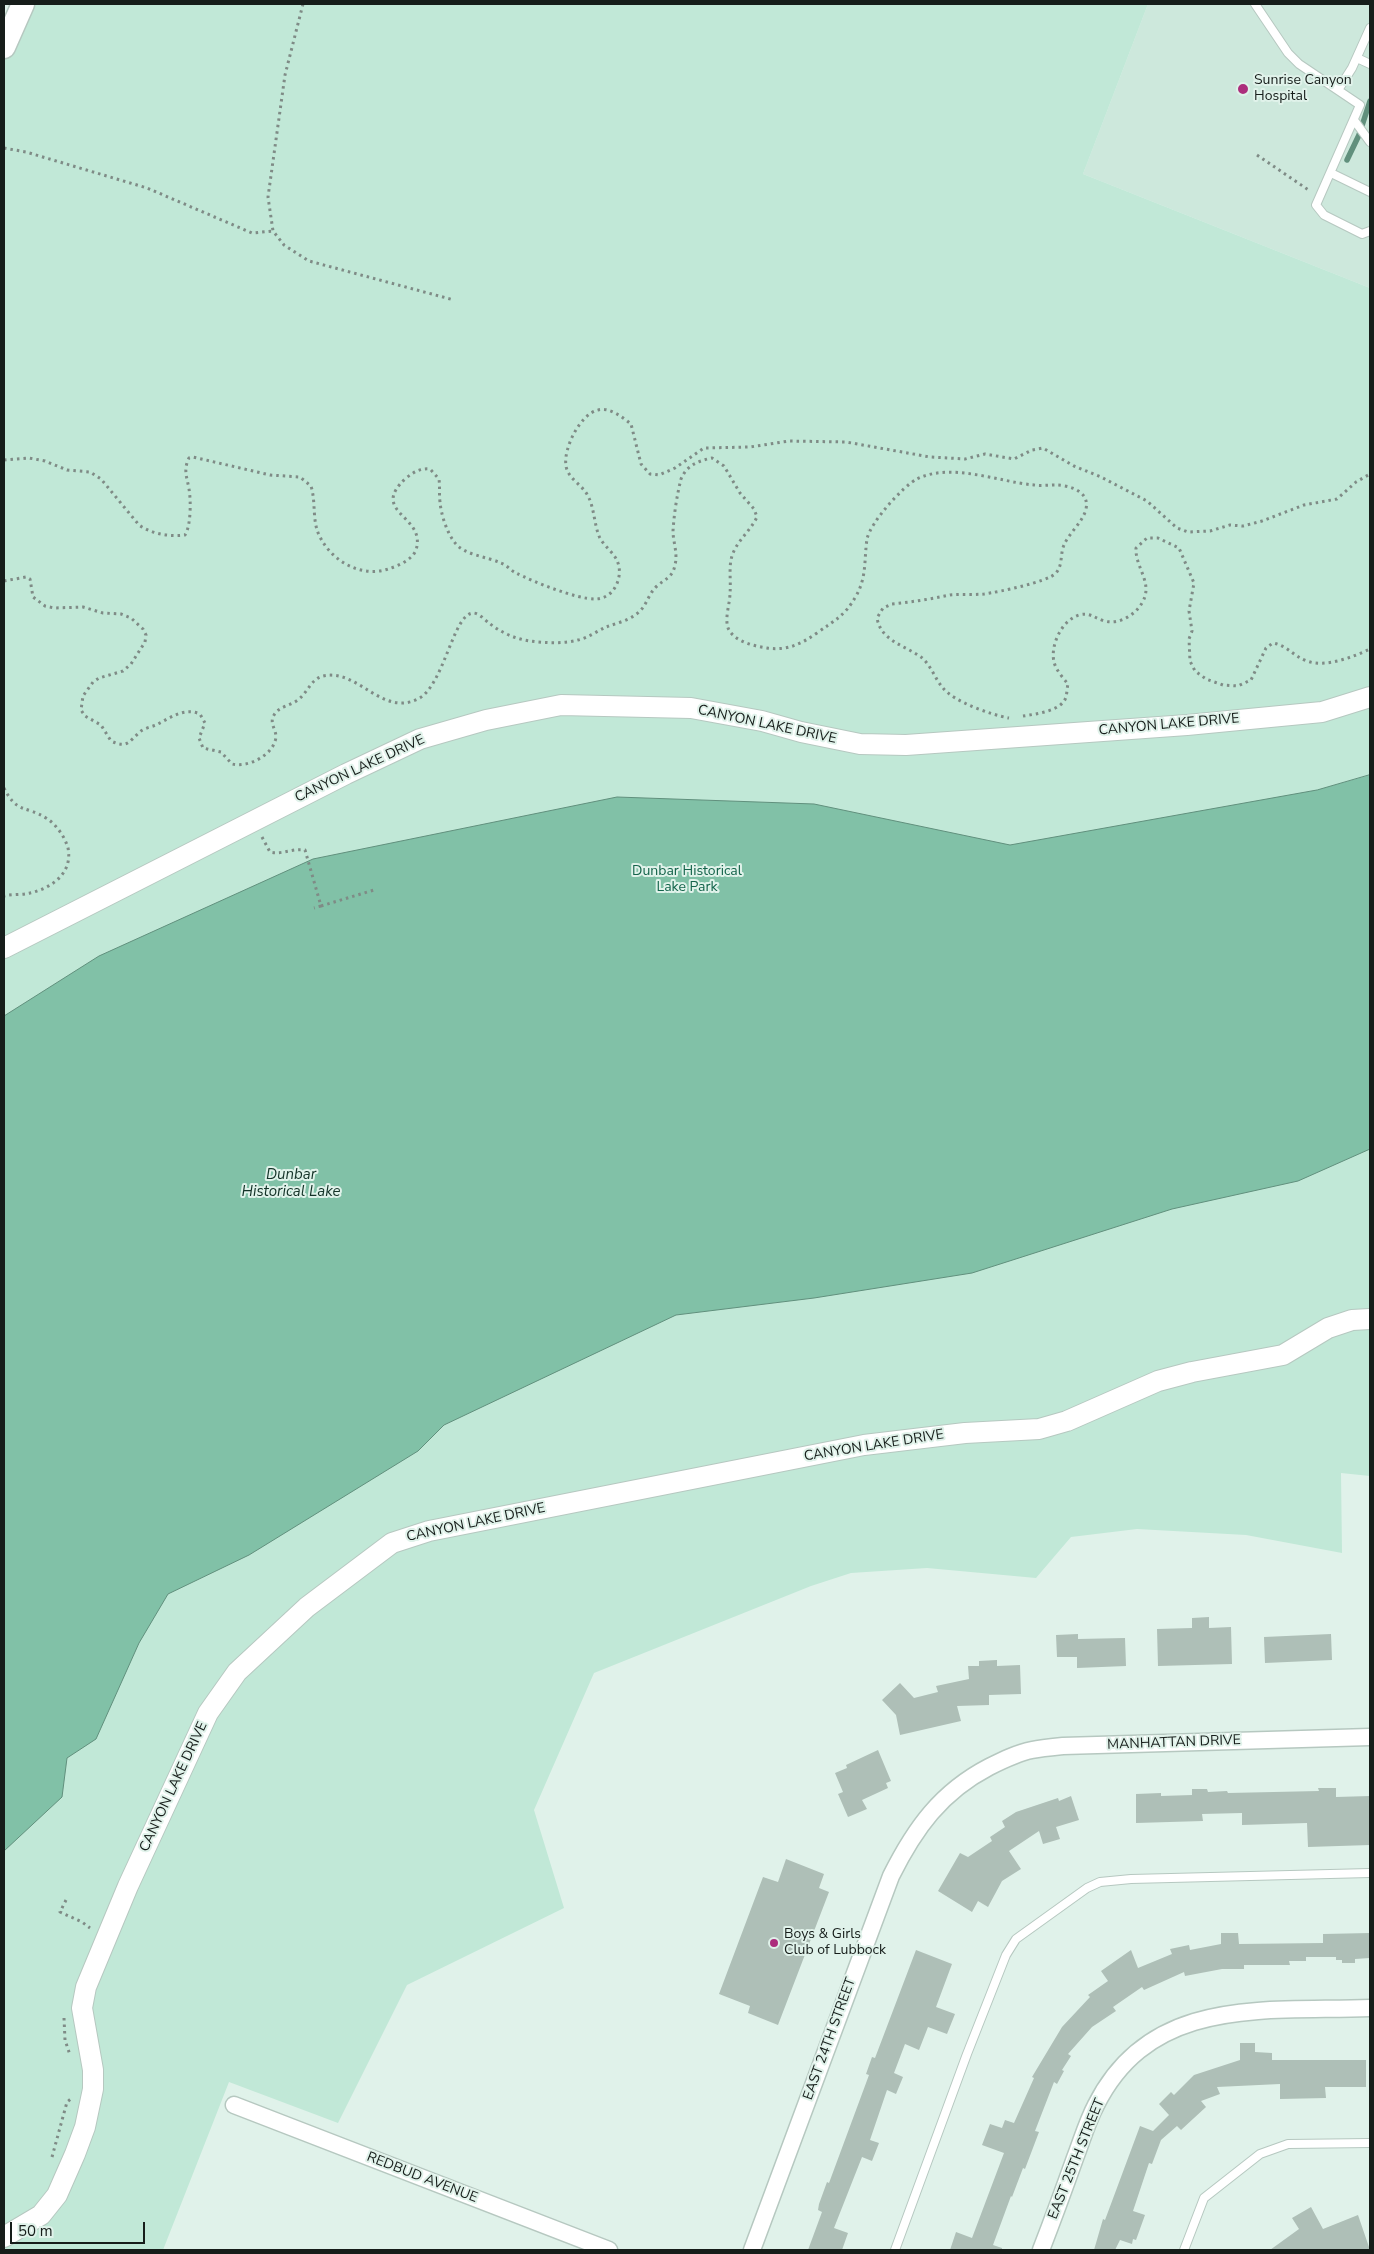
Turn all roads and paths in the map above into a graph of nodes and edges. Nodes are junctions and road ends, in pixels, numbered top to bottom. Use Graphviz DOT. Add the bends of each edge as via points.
graph roads {
  1 [pos="23,4"];
  2 [pos="303,4"];
  3 [pos="1257,4"];
  4 [pos="1370,28"];
  5 [pos="4,47"];
  6 [pos="1357,58"];
  7 [pos="1370,64"];
  8 [pos="1338,90"];
  9 [pos="1354,120"];
  10 [pos="1370,142"];
  11 [pos="4,148"];
  12 [pos="1330,173"];
  13 [pos="1370,192"];
  14 [pos="273,231"];
  15 [pos="1370,231"];
  16 [pos="454,300"];
  17 [pos="4,460"];
  18 [pos="1370,474"];
  19 [pos="4,581"];
  20 [pos="1370,649"];
  21 [pos="1370,697"];
  22 [pos="4,788"];
  23 [pos="256,821"];
  24 [pos="374,890"];
  25 [pos="4,896"];
  26 [pos="321,906"];
  27 [pos="314,908"];
  28 [pos="4,948"];
  29 [pos="1370,1319"];
  30 [pos="1370,1737"];
  31 [pos="982,1771"];
  32 [pos="1370,1874"];
  33 [pos="1370,2008"];
  34 [pos="77,2094"];
  35 [pos="234,2105"];
  36 [pos="1370,2143"];
  37 [pos="52,2160"];
  38 [pos="4,2237"];
  39 [pos="609,2250"];
  40 [pos="752,2250"];
  41 [pos="895,2250"];
  42 [pos="1041,2250"];
  43 [pos="1184,2250"];
  1 -- 5 [label="main road"];
  2 -- 14 [label="path" via="284,75 268,197"];
  3 -- 8 [label="lane" via="1288,53"];
  4 -- 6 [label="lane"];
  6 -- 7 [label="lane"];
  6 -- 8 [label="lane"];
  8 -- 9 [label="lane" via="1365,105"];
  9 -- 10 [label="lane"];
  9 -- 12 [label="lane"];
  11 -- 14 [label="path" via="147,188 252,233"];
  12 -- 13 [label="lane"];
  12 -- 15 [label="lane" via="1316,205 1324,216 1362,234"];
  14 -- 16 [label="path" via="284,245 309,261"];
  17 -- 18 [label="path" via="29,458 67,470 90,472 101,479 139,525 163,535 176,536 185,535 189,530 190,491 184,472 189,458 300,477 310,486 314,496 319,535 334,555 353,568 377,573 398,566 416,550 414,527 394,507 393,500 398,486 411,474 420,469 430,469 439,479 444,517 456,544 462,549 563,591 594,599 613,591 617,583 618,562 603,545 589,497 568,473 566,464 569,441 599,409 609,410 631,424 641,464 650,474 659,475 675,468 704,448 750,447 788,441 846,442 930,458 965,459 985,454 1014,459 1043,448 1147,501 1177,528 1188,532 1210,531 1230,524 1243,526 1337,498"];
  19 -- 20 [label="path" via="26,576 30,579 33,598 44,606 83,607 121,614 143,629 145,642 131,664 123,671 93,682 84,696 81,710 101,725 110,741 123,745 129,743 141,732 176,714 195,712 205,723 199,738 203,748 221,752 237,765 257,760 269,751 276,736 272,726 275,714 301,698 322,676 348,680 390,702 400,704 418,699 434,684 455,633 466,616 472,613 506,634 541,643 579,640 638,613 651,592 672,575 675,566 673,531 681,478 692,465 712,458 724,466 754,509 756,517 731,560 727,622 730,632 748,644 786,649 804,642 836,621 861,586 870,530 905,488 917,479 949,473 993,476 1033,485 1063,485 1080,492 1086,499 1085,513 1064,544 1062,562 1056,574 1040,582 984,594 892,604 878,613 881,631 921,657 944,690 976,707 1009,718 1040,714 1062,704 1068,684 1053,661 1057,635 1077,615 1087,614 1114,622 1135,613 1146,594 1147,582 1136,548 1147,538 1172,543 1187,562 1194,583 1189,611 1192,631 1190,661 1195,671 1206,679 1238,686 1251,680 1266,648 1273,643 1315,663 1334,661"];
  21 -- 23 [label="street, CANYON LAKE DRIVE" via="1322,712 906,745 860,744 691,708 561,705 486,720 420,739"];
  22 -- 25 [label="path" via="9,798 22,809 52,822 66,842 68,851 66,869 55,882 30,893"];
  23 -- 26 [label="path" via="264,845 270,852 304,850"];
  23 -- 28 [label="street, CANYON LAKE DRIVE"];
  24 -- 26 [label="path"];
  26 -- 27 [label="path"];
  29 -- 38 [label="street, CANYON LAKE DRIVE" via="1352,1320 1328,1328 1283,1355 1158,1381 1067,1421 1039,1429 965,1433 864,1445 429,1531 392,1543 314,1602 268,1642 237,1672 208,1713 128,1886 86,1987 82,2008 93,2070 93,2089 75,2154 57,2195 41,2215"];
  30 -- 31 [label="street, MANHATTAN DRIVE" via="1063,1746 1032,1750"];
  31 -- 40 [label="street, EAST 24TH STREET" via="958,1786 935,1807 917,1828 890,1876"];
  32 -- 41 [label="lane" via="1100,1882 1016,1940 1006,1955 967,2054"];
  33 -- 42 [label="street, EAST 25TH STREET" via="1241,2013 1194,2020 1169,2030 1145,2046 1125,2062 1096,2105"];
  34 -- 37 [label="path" via="67,2102"];
  35 -- 39 [label="street, REDBUD AVENUE"];
  36 -- 43 [label="lane" via="1288,2144 1260,2154 1204,2198"];
}
